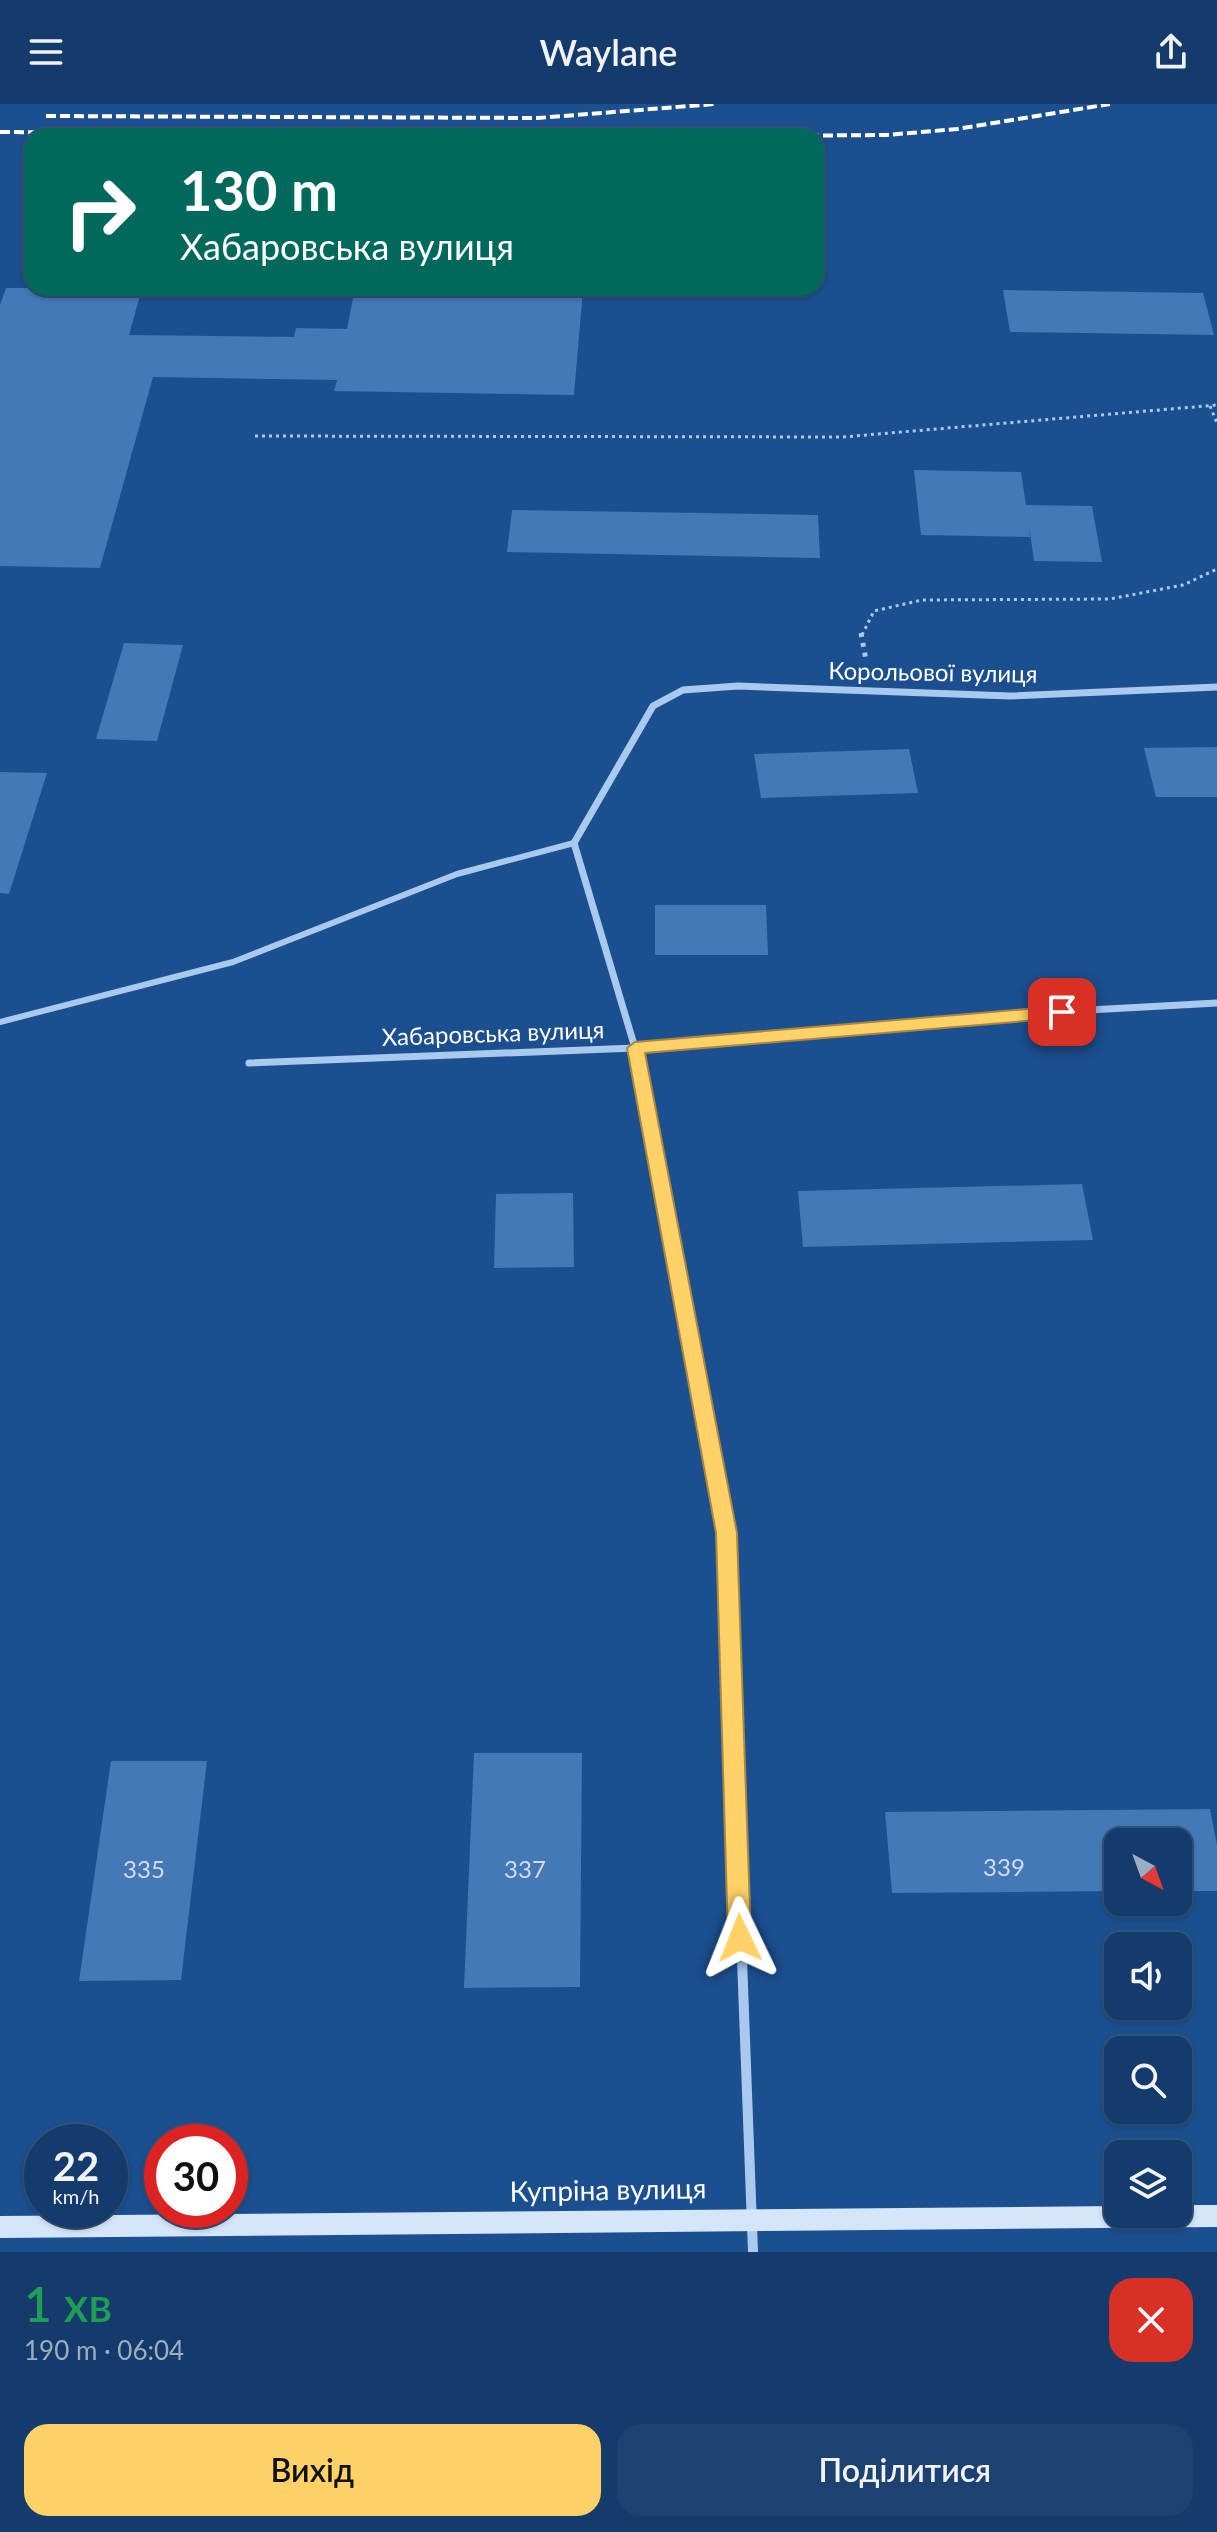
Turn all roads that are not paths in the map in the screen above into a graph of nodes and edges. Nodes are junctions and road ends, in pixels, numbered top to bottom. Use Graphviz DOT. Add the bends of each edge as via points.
graph roads {
  1 [pos="1217,687"];
  2 [pos="574,843"];
  3 [pos="1217,1003"];
  4 [pos="0,1022"];
  5 [pos="635,1048"];
  6 [pos="249,1063"];
  7 [pos="1217,2216"];
  8 [pos="749,2218"];
  9 [pos="0,2227"];
  10 [pos="753,2252"];
  1 -- 2 [label="street, Корольової вулиця" via="1010,696 738,686 683,690 653,706"];
  2 -- 4 [label="lane" via="457,874 233,962"];
  2 -- 5 [label="street"];
  3 -- 5 [label="street, Хабаровська вулиця" via="1000,1015"];
  5 -- 6 [label="street, Хабаровська вулиця"];
  5 -- 8 [label="street" via="726,1533"];
  7 -- 8 [label="main road, Купріна вулиця"];
  8 -- 9 [label="main road, Купріна вулиця"];
  8 -- 10 [label="street"];
}
